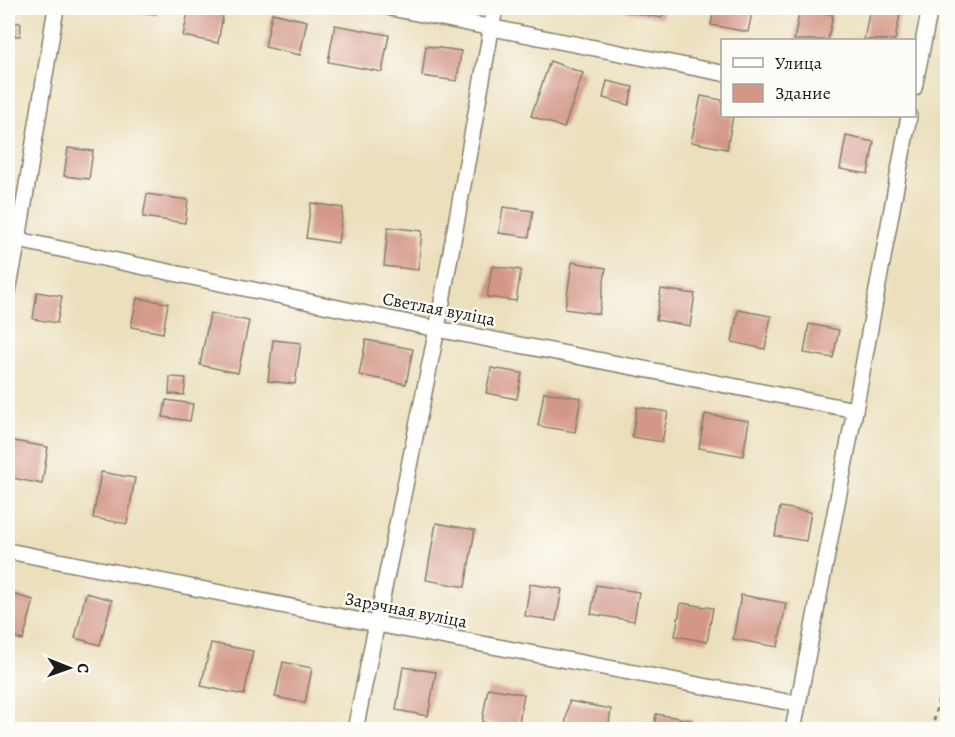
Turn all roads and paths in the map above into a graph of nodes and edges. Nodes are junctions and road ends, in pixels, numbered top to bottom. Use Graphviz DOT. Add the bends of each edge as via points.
graph roads {
  1 [pos="56,8"];
  2 [pos="391,8"];
  3 [pos="495,8"];
  4 [pos="930,8"];
  5 [pos="491,27"];
  6 [pos="721,73"];
  7 [pos="916,83"];
  8 [pos="909,117"];
  9 [pos="13,240"];
  10 [pos="8,291"];
  11 [pos="437,329"];
  12 [pos="855,410"];
  13 [pos="8,551"];
  14 [pos="377,624"];
  15 [pos="948,656"];
  16 [pos="798,704"];
  17 [pos="355,729"];
  18 [pos="793,729"];
  19 [pos="932,729"];
  1 -- 9 [label="street"];
  2 -- 5 [label="street"];
  3 -- 5 [label="street"];
  4 -- 7 [label="street"];
  5 -- 6 [label="street"];
  5 -- 11 [label="street"];
  8 -- 12 [label="street"];
  9 -- 10 [label="street"];
  9 -- 11 [label="street, Светлая вуліца"];
  11 -- 12 [label="street, Светлая вуліца"];
  11 -- 14 [label="street"];
  12 -- 16 [label="street"];
  13 -- 14 [label="street, Зарэчная вуліца"];
  14 -- 16 [label="street, Зарэчная вуліца"];
  14 -- 17 [label="street"];
  15 -- 19 [label="path"];
  16 -- 18 [label="street"];
}
